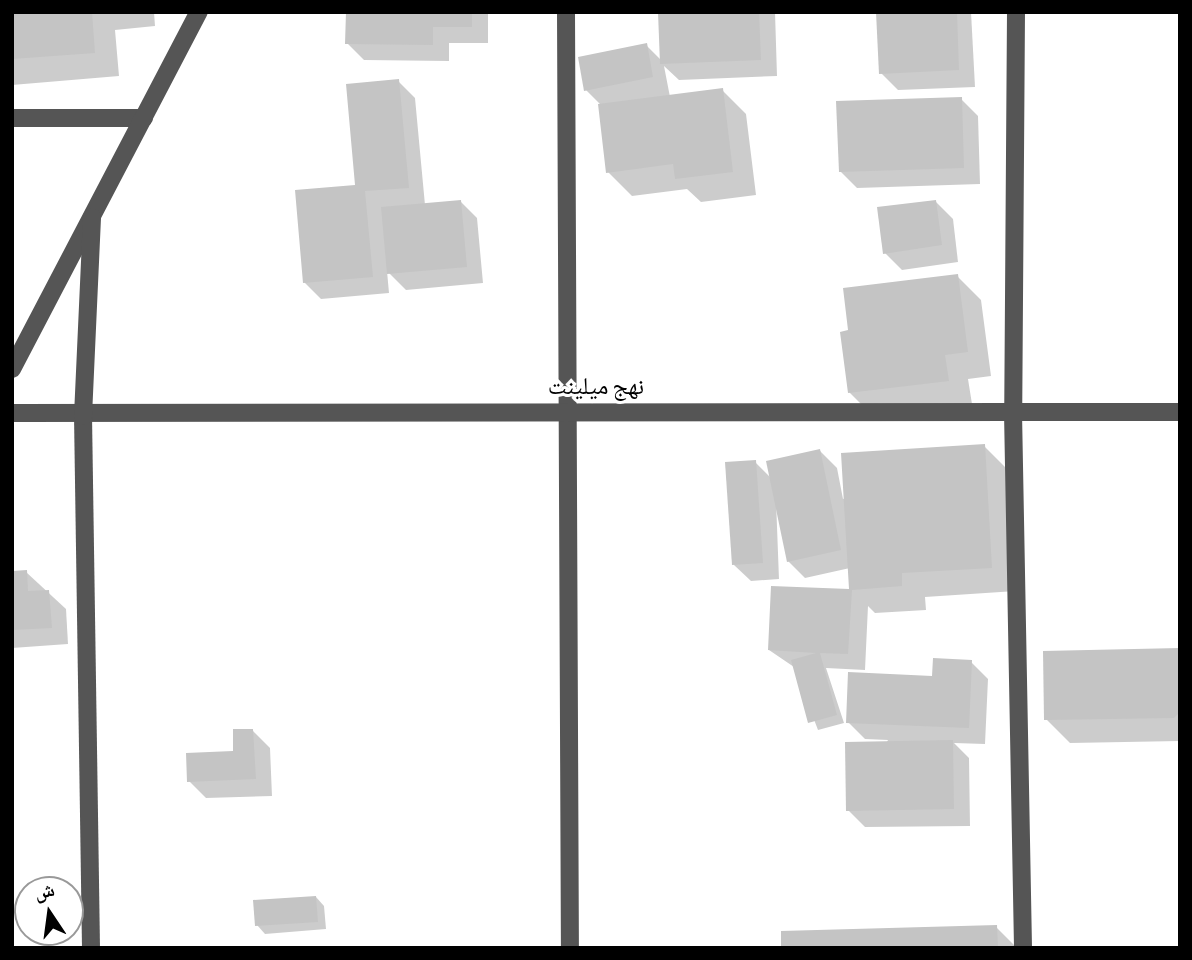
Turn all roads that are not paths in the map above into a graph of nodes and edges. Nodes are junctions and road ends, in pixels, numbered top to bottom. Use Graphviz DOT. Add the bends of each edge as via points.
graph roads {
  1 [pos="199,12"];
  2 [pos="566,12"];
  3 [pos="1016,12"];
  4 [pos="12,118"];
  5 [pos="144,118"];
  6 [pos="92,217"];
  7 [pos="12,369"];
  8 [pos="571,412"];
  9 [pos="1013,412"];
  10 [pos="1180,412"];
  11 [pos="12,413"];
  12 [pos="83,416"];
  13 [pos="91,948"];
  14 [pos="570,948"];
  15 [pos="1023,948"];
  1 -- 5 [label="street"];
  2 -- 8 [label="street"];
  3 -- 9 [label="street"];
  4 -- 5 [label="street"];
  5 -- 6 [label="street"];
  6 -- 7 [label="street"];
  6 -- 12 [label="street"];
  8 -- 9 [label="street, نهج ميلينت"];
  8 -- 12 [label="street, نهج ميلينت"];
  8 -- 14 [label="street"];
  9 -- 10 [label="street, نهج ميلينت"];
  9 -- 15 [label="street"];
  11 -- 12 [label="street, نهج ميلينت"];
  12 -- 13 [label="street"];
}
